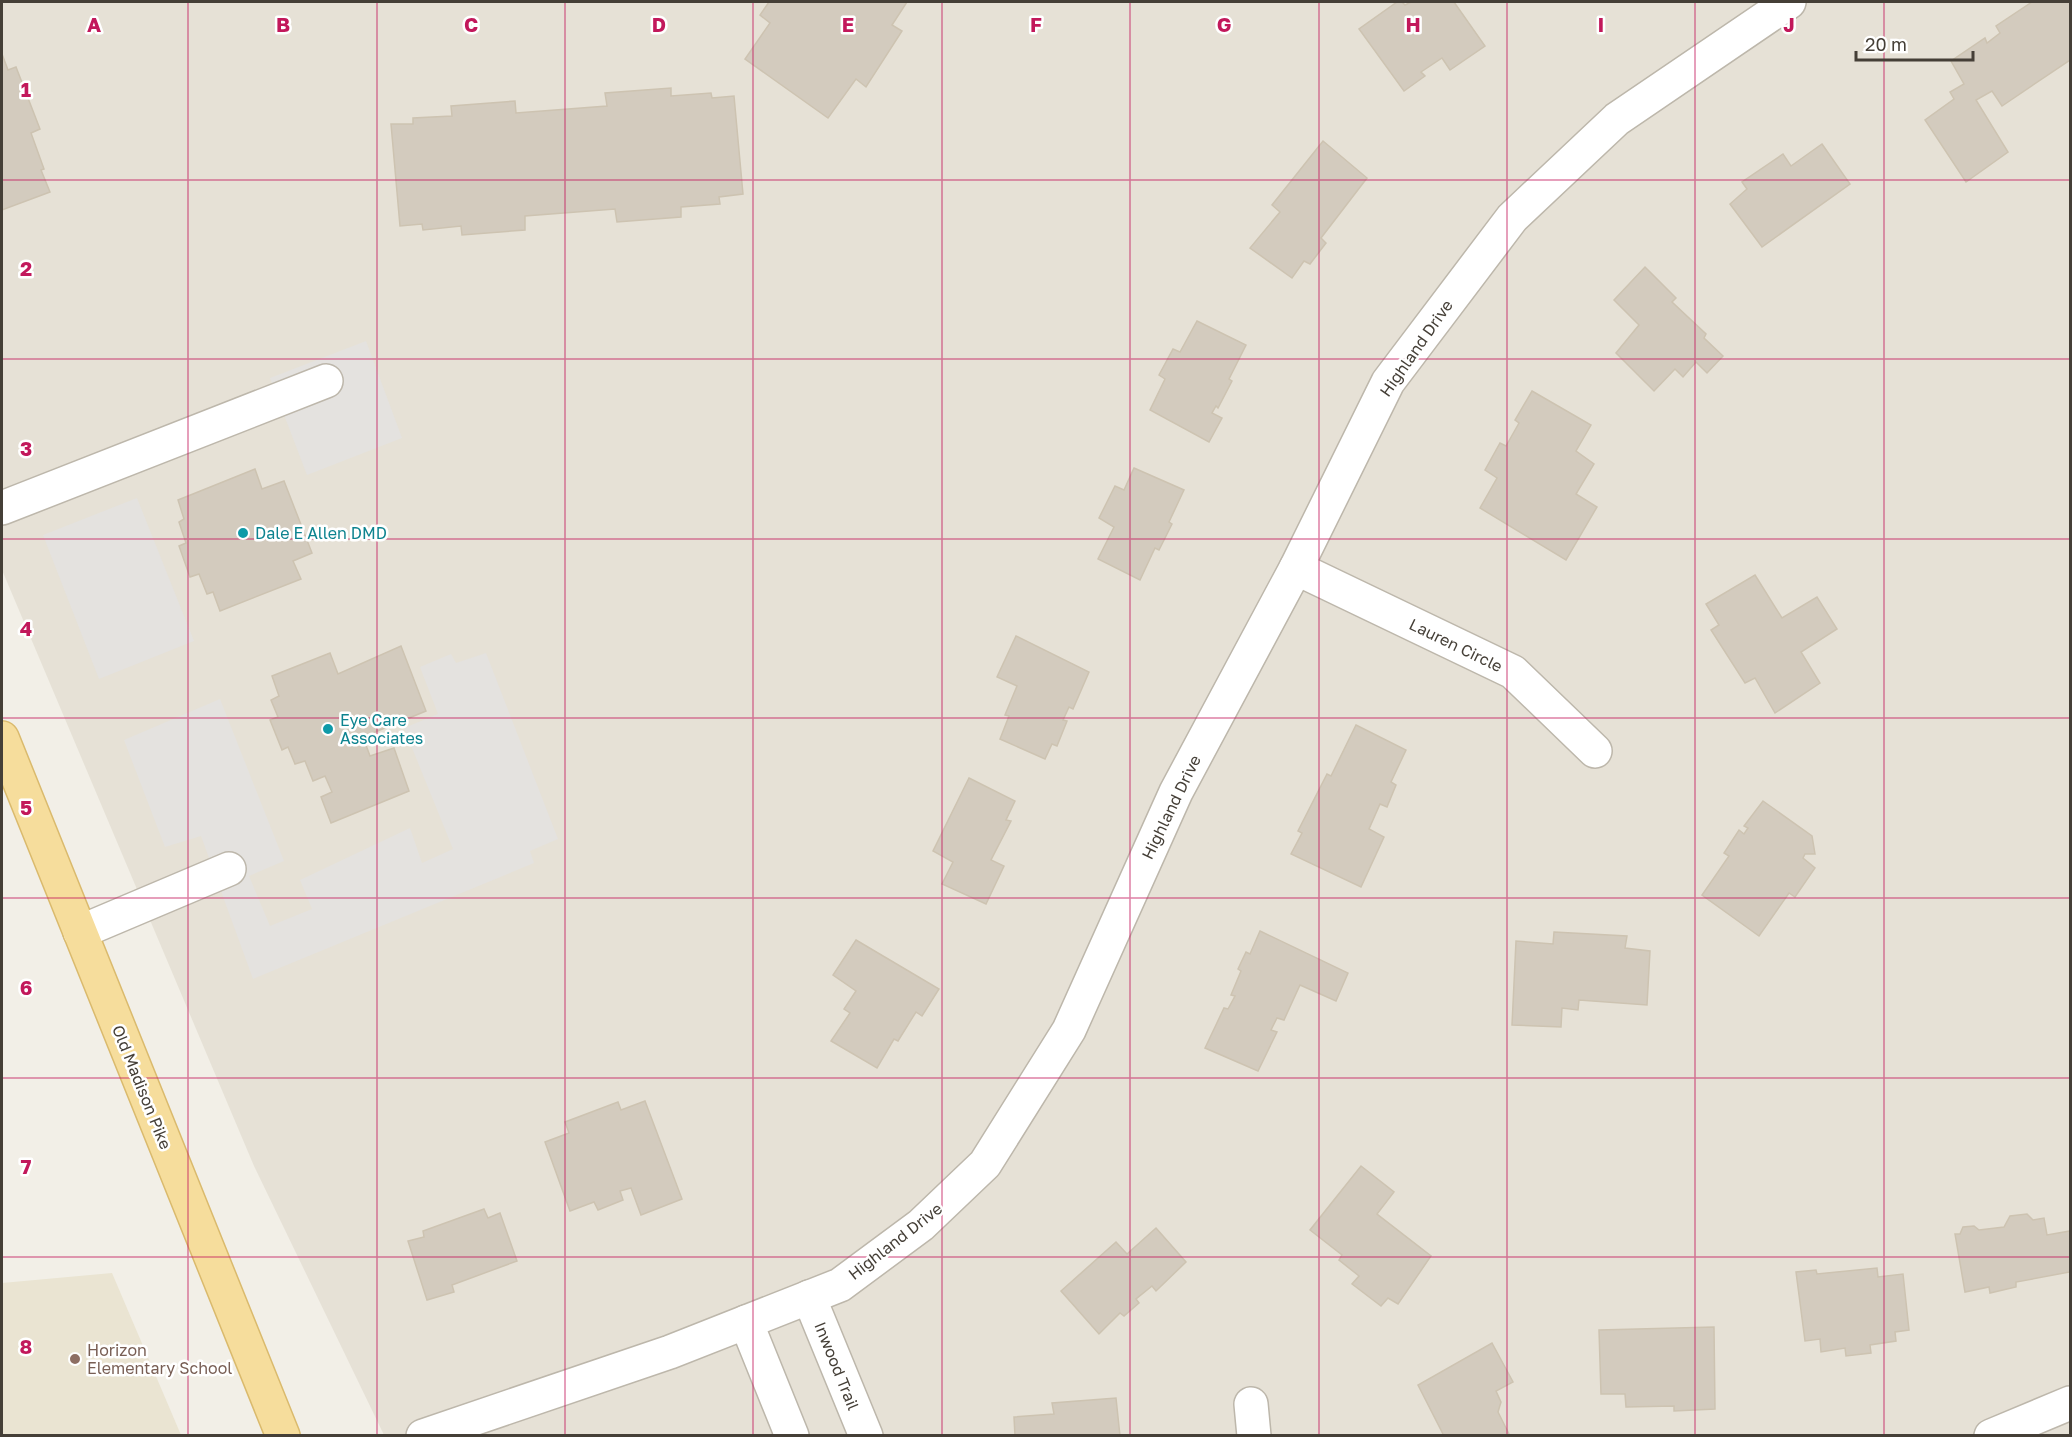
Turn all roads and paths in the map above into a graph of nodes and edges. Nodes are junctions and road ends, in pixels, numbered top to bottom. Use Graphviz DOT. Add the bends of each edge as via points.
graph roads {
  1 [pos="1789,2"];
  2 [pos="326,381"];
  3 [pos="2,508"];
  4 [pos="1296,568"];
  5 [pos="2,738"];
  6 [pos="1595,751"];
  7 [pos="229,870"];
  8 [pos="80,932"];
  9 [pos="809,1297"];
  10 [pos="746,1322"];
  11 [pos="2070,1403"];
  12 [pos="1251,1404"];
  13 [pos="283,1436"];
  14 [pos="423,1436"];
  15 [pos="792,1436"];
  16 [pos="866,1436"];
  17 [pos="1254,1436"];
  18 [pos="1991,1436"];
  1 -- 4 [label="street, Highland Drive" via="1617,119 1512,218 1388,382"];
  2 -- 3 [label="street"];
  4 -- 6 [label="street, Lauren Circle" via="1513,672"];
  4 -- 9 [label="street, Highland Drive" via="1176,792 1069,1030 986,1164 921,1225 840,1285"];
  5 -- 8 [label="main road, Old Madison Pike"];
  7 -- 8 [label="street"];
  8 -- 13 [label="main road, Old Madison Pike"];
  9 -- 10 [label="street, Highland Drive"];
  9 -- 16 [label="street, Inwood Trail"];
  10 -- 14 [label="street, Highland Drive"];
  10 -- 15 [label="street"];
  11 -- 18 [label="street"];
  12 -- 17 [label="street"];
}
